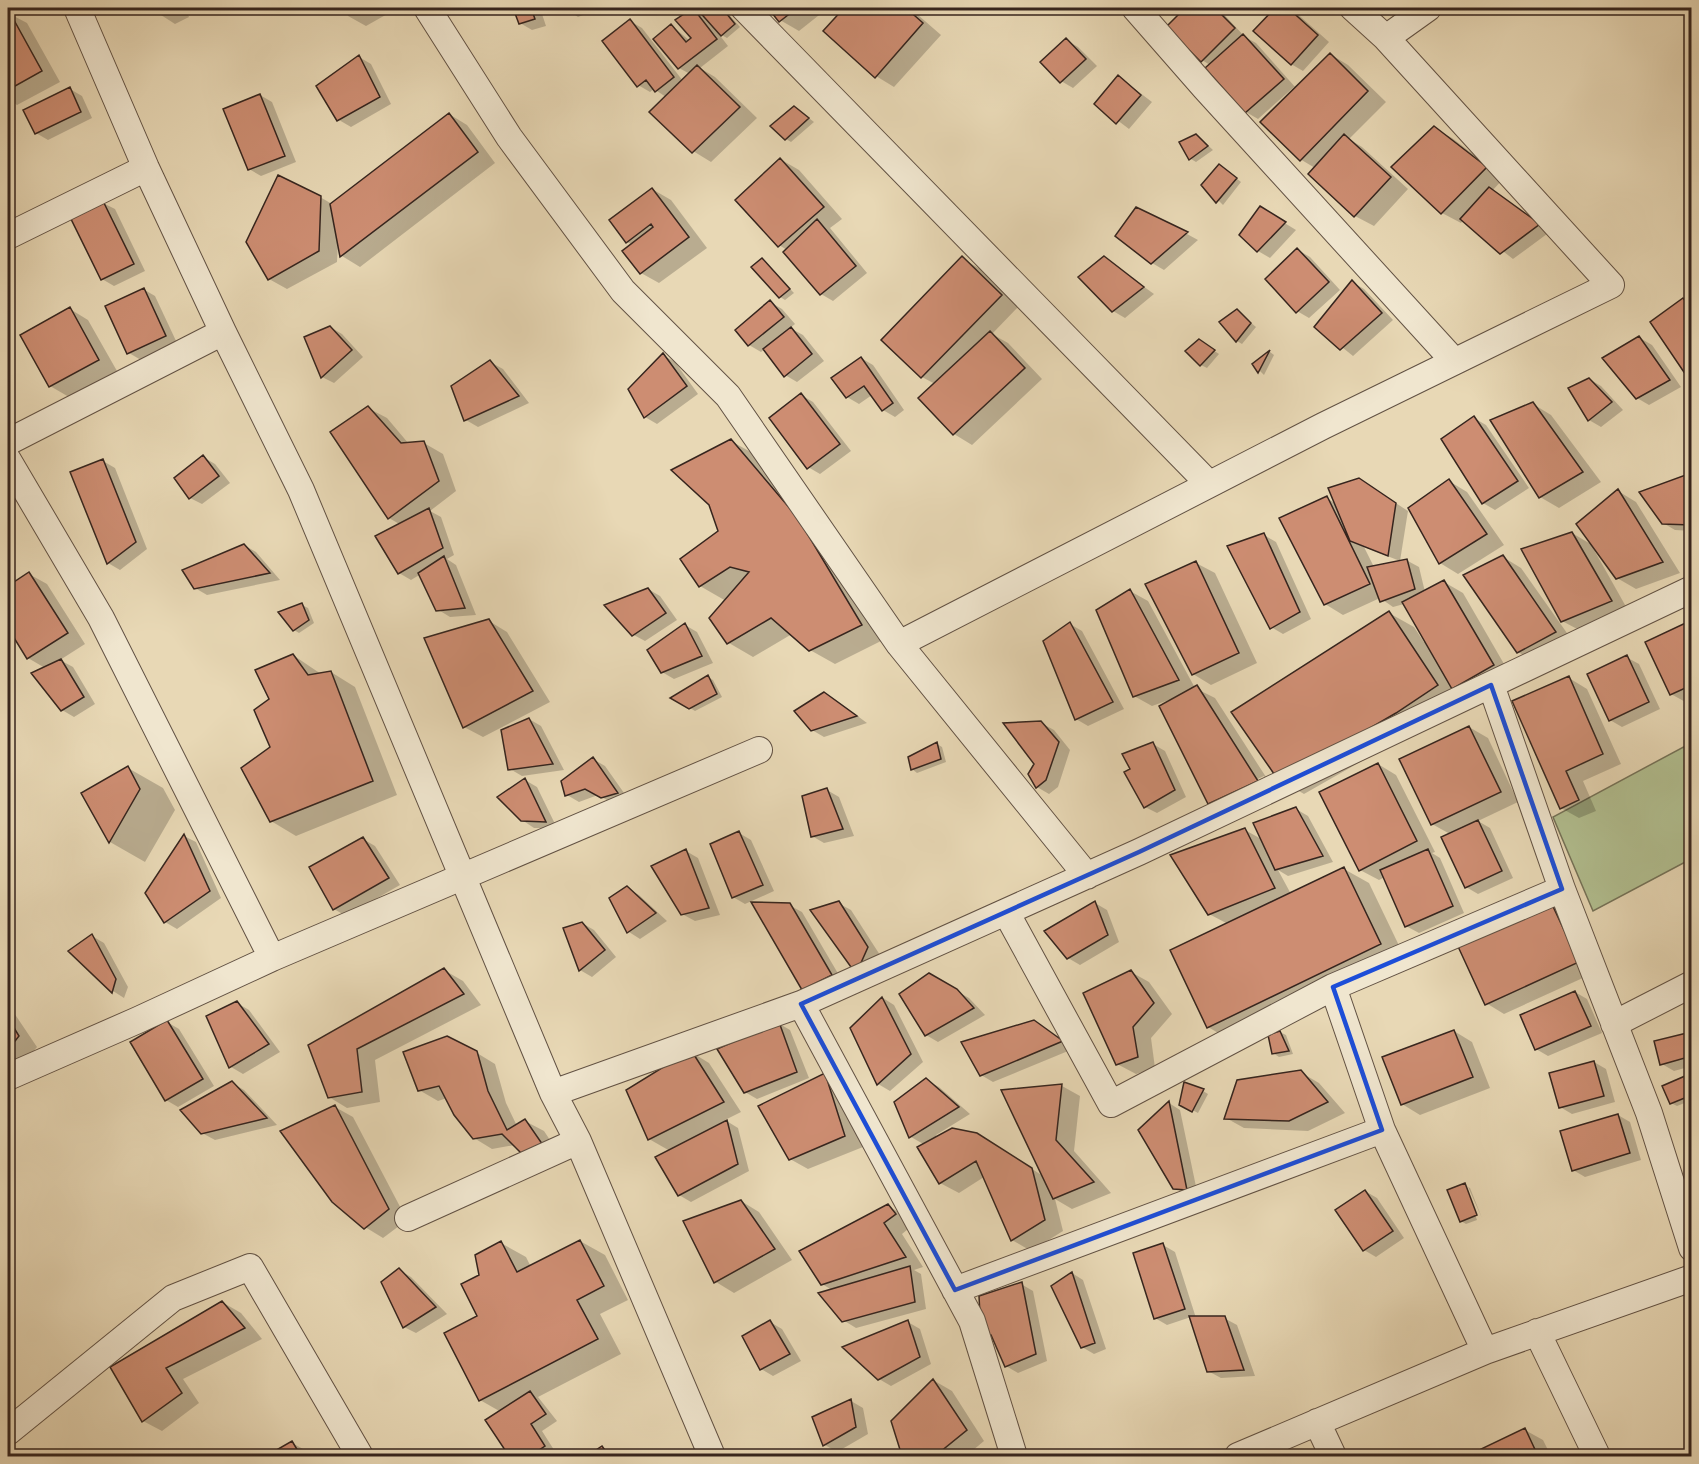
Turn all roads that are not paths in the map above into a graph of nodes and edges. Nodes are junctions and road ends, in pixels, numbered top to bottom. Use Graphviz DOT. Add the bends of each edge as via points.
graph roads {
  1 [pos="77,8"];
  2 [pos="427,8"];
  3 [pos="744,8"];
  4 [pos="1353,8"];
  5 [pos="1428,8"];
  6 [pos="1147,12"];
  7 [pos="1386,38"];
  8 [pos="146,168"];
  9 [pos="8,236"];
  10 [pos="223,332"];
  11 [pos="1454,361"];
  12 [pos="8,442"];
  13 [pos="8,460"];
  14 [pos="1209,484"];
  15 [pos="1692,589"];
  16 [pos="899,644"];
  17 [pos="1491,685"];
  18 [pos="759,750"];
  19 [pos="1087,876"];
  20 [pos="464,878"];
  21 [pos="1562,889"];
  22 [pos="1006,912"];
  23 [pos="272,958"];
  24 [pos="1692,984"];
  25 [pos="1333,987"];
  26 [pos="801,1004"];
  27 [pos="1614,1024"];
  28 [pos="8,1077"];
  29 [pos="553,1093"];
  30 [pos="1382,1130"];
  31 [pos="578,1141"];
  32 [pos="408,1218"];
  33 [pos="1692,1248"];
  34 [pos="1692,1278"];
  35 [pos="955,1290"];
  36 [pos="1537,1332"];
  37 [pos="1485,1351"];
  38 [pos="1317,1422"];
  39 [pos="8,1432"];
  40 [pos="360,1456"];
  41 [pos="712,1456"];
  42 [pos="1014,1456"];
  43 [pos="1239,1456"];
  44 [pos="1333,1456"];
  45 [pos="1597,1456"];
  1 -- 8 [label="street"];
  2 -- 16 [label="street" via="509,137 623,291 728,396"];
  3 -- 14 [label="street"];
  4 -- 7 [label="street"];
  5 -- 7 [label="street"];
  6 -- 11 [label="street"];
  7 -- 11 [label="street" via="1611,285"];
  8 -- 9 [label="street"];
  8 -- 10 [label="street"];
  10 -- 12 [label="street"];
  10 -- 20 [label="street" via="301,490"];
  11 -- 14 [label="street"];
  13 -- 23 [label="street" via="101,618"];
  14 -- 16 [label="street"];
  15 -- 17 [label="street"];
  16 -- 19 [label="street"];
  17 -- 19 [label="street"];
  17 -- 21 [label="street"];
  18 -- 20 [label="street"];
  19 -- 22 [label="street"];
  20 -- 23 [label="street"];
  20 -- 29 [label="street"];
  21 -- 25 [label="street"];
  21 -- 27 [label="street"];
  22 -- 25 [label="street" via="1111,1104"];
  22 -- 26 [label="street"];
  23 -- 28 [label="street"];
  24 -- 27 [label="street"];
  25 -- 30 [label="street"];
  26 -- 29 [label="street"];
  26 -- 35 [label="street"];
  27 -- 33 [label="street" via="1649,1113"];
  29 -- 31 [label="street"];
  30 -- 35 [label="street"];
  30 -- 37 [label="street"];
  31 -- 32 [label="street"];
  31 -- 41 [label="street"];
  34 -- 36 [label="street"];
  35 -- 42 [label="street" via="972,1321"];
  36 -- 37 [label="street"];
  36 -- 45 [label="street"];
  37 -- 38 [label="street"];
  38 -- 43 [label="street"];
  38 -- 44 [label="street"];
  39 -- 40 [label="street" via="173,1298 250,1267"];
}
